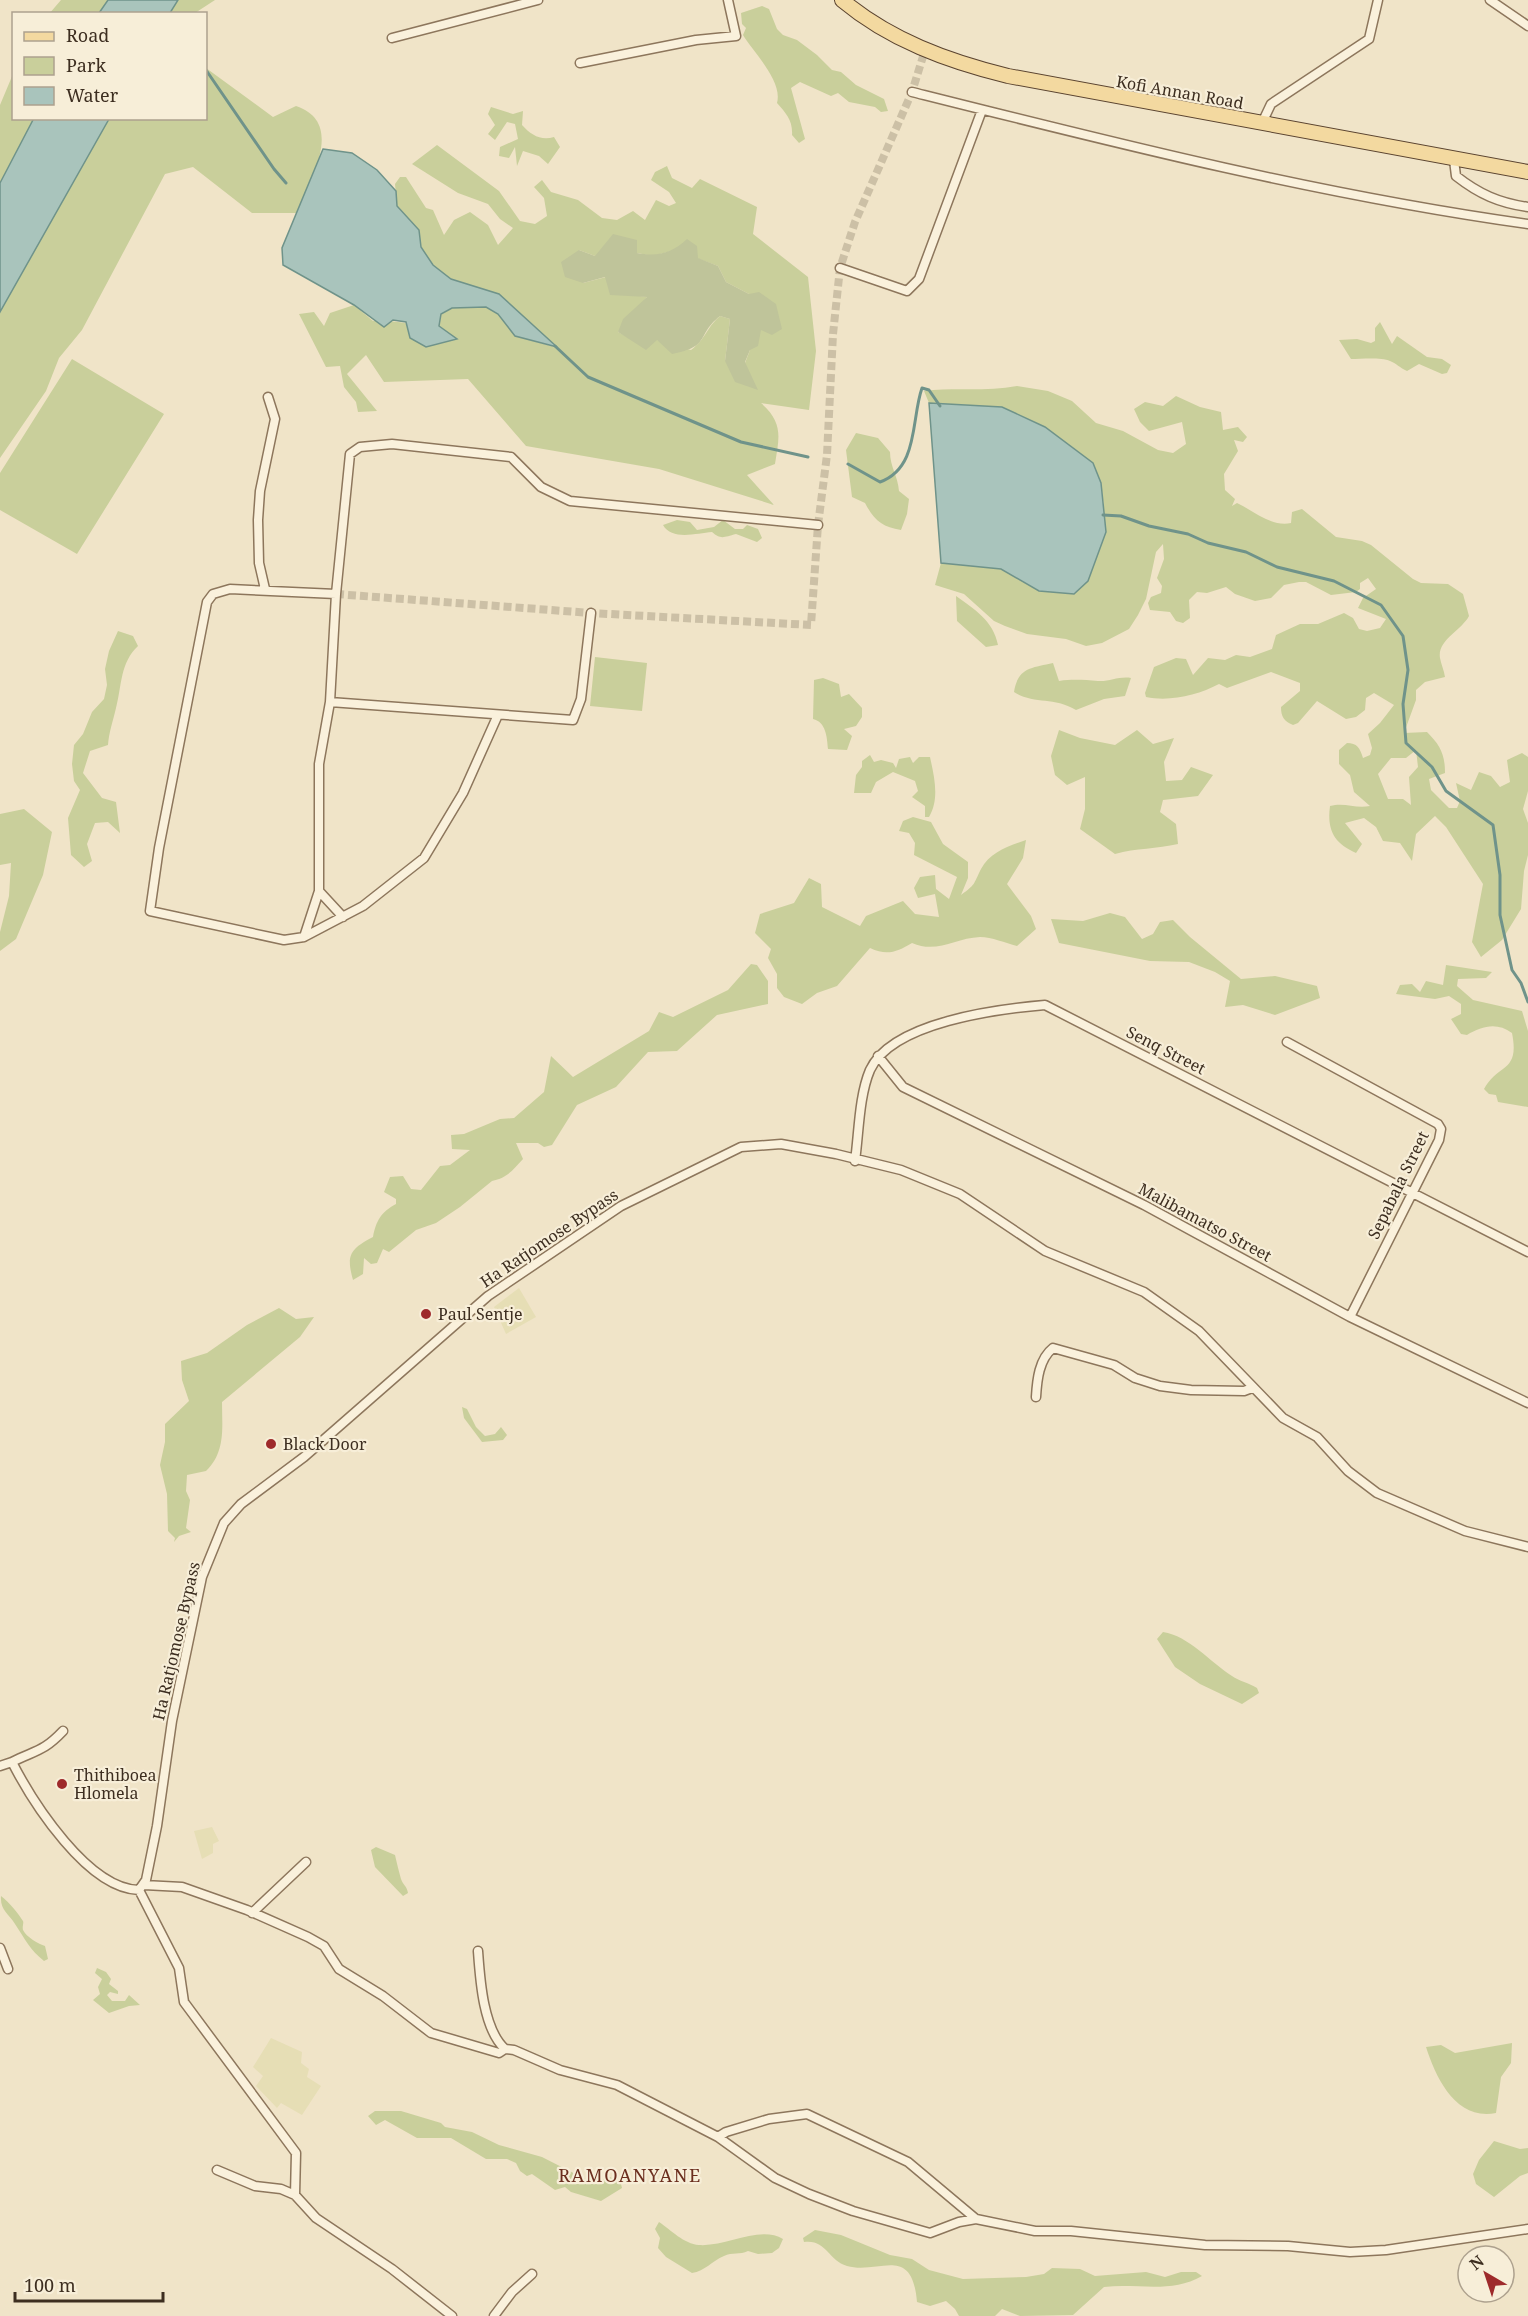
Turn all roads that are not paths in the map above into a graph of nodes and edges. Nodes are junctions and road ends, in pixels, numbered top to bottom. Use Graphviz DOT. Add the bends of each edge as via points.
graph roads {
  1 [pos="538,0"];
  2 [pos="728,0"];
  3 [pos="842,0"];
  4 [pos="1378,0"];
  5 [pos="1490,0"];
  6 [pos="1528,26"];
  7 [pos="392,38"];
  8 [pos="580,63"];
  9 [pos="912,92"];
  10 [pos="982,110"];
  11 [pos="1262,123"];
  12 [pos="1454,160"];
  13 [pos="1528,172"];
  14 [pos="1528,207"];
  15 [pos="1528,224"];
  16 [pos="840,268"];
  17 [pos="268,397"];
  18 [pos="818,525"];
  19 [pos="265,589"];
  20 [pos="336,594"];
  21 [pos="591,613"];
  22 [pos="330,702"];
  23 [pos="497,717"];
  24 [pos="319,891"];
  25 [pos="343,917"];
  26 [pos="304,937"];
  27 [pos="1287,1042"];
  28 [pos="878,1056"];
  29 [pos="855,1161"];
  30 [pos="1412,1193"];
  31 [pos="1528,1252"];
  32 [pos="1350,1317"];
  33 [pos="1252,1388"];
  34 [pos="1036,1397"];
  35 [pos="1528,1403"];
  36 [pos="1528,1547"];
  37 [pos="63,1731"];
  38 [pos="12,1762"];
  39 [pos="0,1766"];
  40 [pos="306,1862"];
  41 [pos="142,1888"];
  42 [pos="252,1913"];
  43 [pos="0,1948"];
  44 [pos="478,1952"];
  45 [pos="8,1969"];
  46 [pos="505,2049"];
  47 [pos="718,2137"];
  48 [pos="217,2170"];
  49 [pos="295,2195"];
  50 [pos="976,2219"];
  51 [pos="1528,2229"];
  52 [pos="532,2274"];
  53 [pos="452,2316"];
  54 [pos="494,2316"];
  1 -- 7 [label="street"];
  2 -- 8 [label="street" via="736,36"];
  3 -- 11 [label="main road, Kofi Annan Road" via="902,40 969,66"];
  4 -- 11 [label="street" via="1369,39 1272,104"];
  5 -- 6 [label="street"];
  9 -- 10 [label="street"];
  10 -- 15 [label="street" via="1243,173"];
  10 -- 16 [label="street" via="919,279 907,291"];
  11 -- 12 [label="main road, Kofi Annan Road"];
  12 -- 13 [label="main road, Kofi Annan Road"];
  12 -- 14 [label="street" via="1456,176 1477,193"];
  17 -- 19 [label="street" via="275,419 258,520 259,562"];
  18 -- 20 [label="street" via="570,501 541,487 511,457 392,444 360,447 350,454 346,477"];
  19 -- 20 [label="street"];
  19 -- 26 [label="street" via="230,589 213,594 207,602 150,911 284,940"];
  20 -- 22 [label="street"];
  21 -- 23 [label="street" via="581,699 573,720"];
  22 -- 23 [label="street"];
  22 -- 24 [label="street" via="319,764"];
  23 -- 25 [label="street" via="463,793 424,858"];
  24 -- 25 [label="street"];
  24 -- 26 [label="street"];
  25 -- 26 [label="street"];
  27 -- 30 [label="street, Sepabala Street" via="1438,1124 1439,1140"];
  28 -- 29 [label="street" via="870,1072"];
  28 -- 30 [label="street, Senq Street" via="889,1046 948,1021 996,1009 1045,1005"];
  28 -- 32 [label="street, Malibamatso Street" via="903,1087 1144,1205"];
  29 -- 33 [label="street, Ha Ratjomose Bypass" via="901,1170 960,1194 1045,1251 1144,1292 1199,1331"];
  29 -- 41 [label="street, Ha Ratjomose Bypass" via="790,1145 741,1147 621,1206 488,1296 304,1457 241,1504 225,1523 202,1577"];
  30 -- 31 [label="street, Senq Street"];
  30 -- 32 [label="street, Sepabala Street"];
  32 -- 35 [label="street, Malibamatso Street"];
  33 -- 34 [label="street" via="1191,1390 1160,1386 1084,1354 1053,1348 1045,1353"];
  33 -- 36 [label="street, Ha Ratjomose Bypass" via="1283,1418 1317,1437 1348,1471 1377,1493 1465,1531"];
  37 -- 38 [label="street" via="39,1752"];
  38 -- 39 [label="street"];
  38 -- 41 [label="street" via="43,1816 76,1854 112,1881"];
  40 -- 42 [label="street"];
  41 -- 42 [label="street" via="182,1887"];
  41 -- 49 [label="street" via="179,1968 184,2002 296,2153"];
  42 -- 46 [label="street" via="324,1946 339,1969 383,1996 430,2033 499,2053"];
  43 -- 45 [label="street"];
  44 -- 46 [label="street" via="483,1999 496,2041"];
  46 -- 47 [label="street" via="560,2070 617,2085"];
  47 -- 50 [label="street" via="775,2178 853,2211 930,2233"];
  47 -- 50 [label="street" via="769,2119 807,2114 908,2162"];
  48 -- 49 [label="street" via="255,2186"];
  49 -- 53 [label="street" via="316,2218 392,2269"];
  50 -- 51 [label="street" via="1035,2231 1350,2252"];
  52 -- 54 [label="street"];
}
